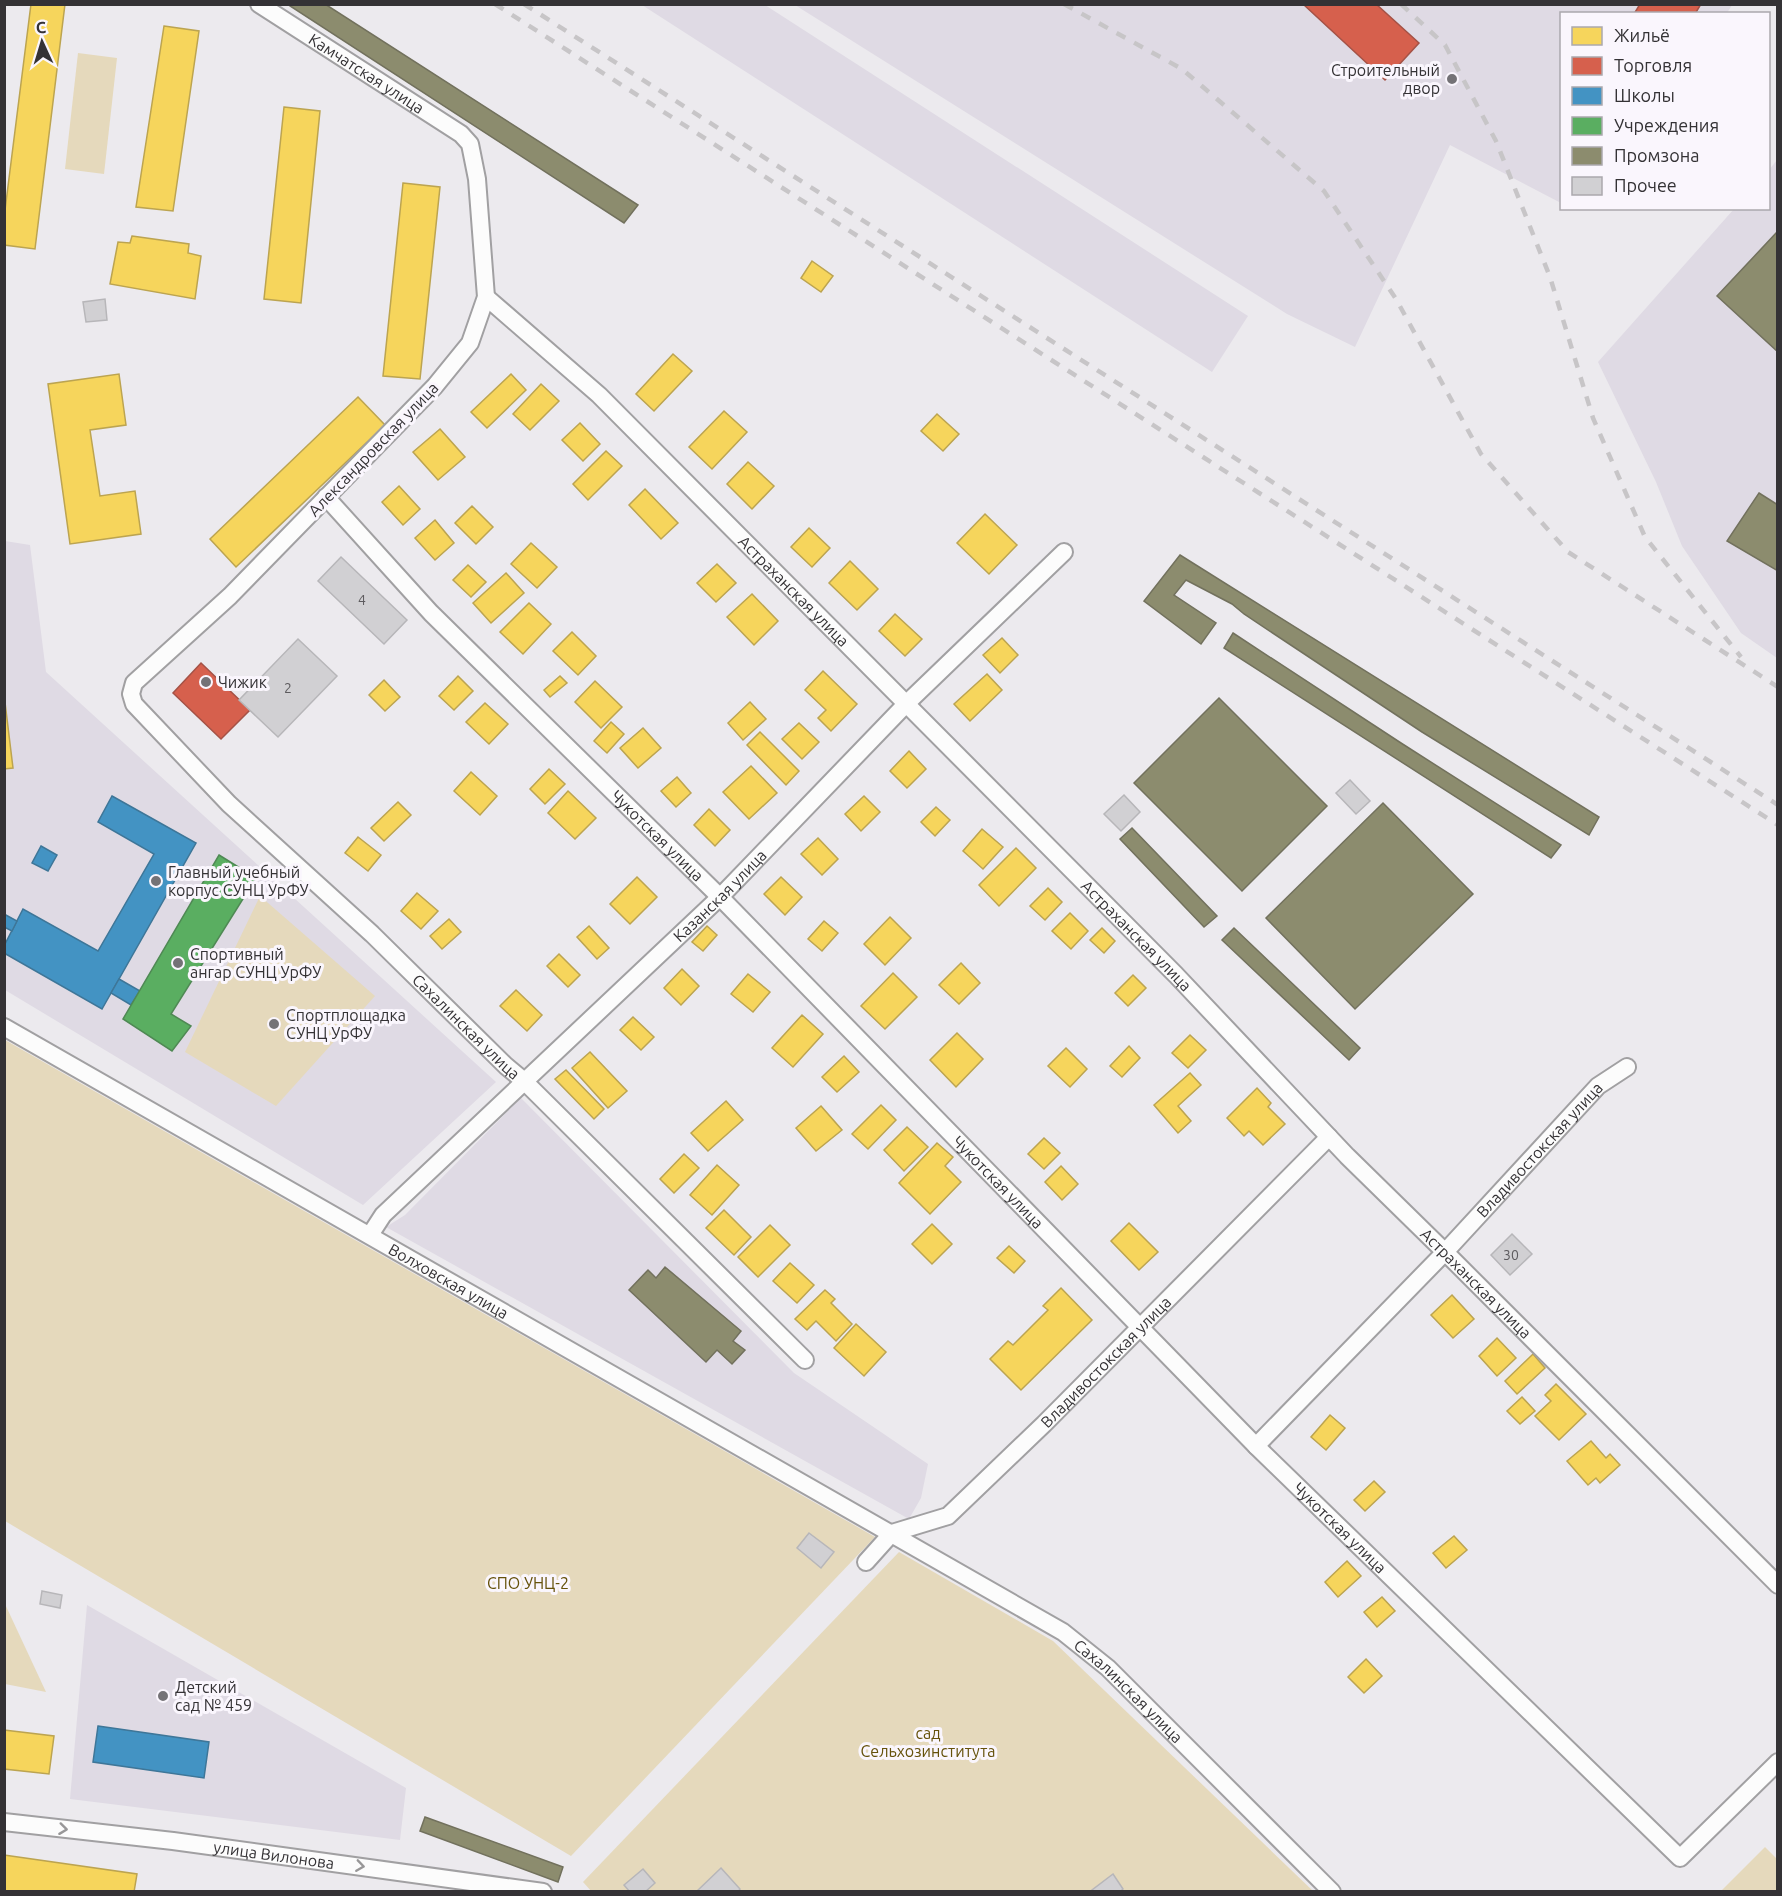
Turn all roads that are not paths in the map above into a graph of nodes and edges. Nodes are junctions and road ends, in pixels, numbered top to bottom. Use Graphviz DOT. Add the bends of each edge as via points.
graph roads {
  1 [pos="260,4"];
  2 [pos="471,144"];
  3 [pos="486,297"];
  4 [pos="326,497"];
  5 [pos="1064,552"];
  6 [pos="131,694"];
  7 [pos="907,703"];
  8 [pos="720,897"];
  9 [pos="4,1027"];
  10 [pos="1627,1066"];
  11 [pos="524,1081"];
  12 [pos="1329,1137"];
  13 [pos="370,1235"];
  14 [pos="1445,1252"];
  15 [pos="1138,1327"];
  16 [pos="805,1360"];
  17 [pos="1256,1446"];
  18 [pos="892,1533"];
  19 [pos="866,1562"];
  20 [pos="1778,1585"];
  21 [pos="1778,1762"];
  22 [pos="4,1822"];
  23 [pos="543,1892"];
  24 [pos="1332,1892"];
  1 -- 2 [label="street, Камчатская улица"];
  2 -- 3 [label="street, Александровская улица"];
  3 -- 4 [label="street, Александровская улица" via="470,343 435,386"];
  3 -- 7 [label="street, Астраханская улица" via="599,395"];
  4 -- 6 [label="street, Александровская улица" via="230,596 134,683"];
  4 -- 8 [label="street, Чукотская улица" via="431,613"];
  5 -- 7 [label="street, Казанская улица"];
  6 -- 11 [label="street, Сахалинская улица" via="134,704 229,804 372,934"];
  7 -- 8 [label="street, Казанская улица"];
  7 -- 12 [label="street, Астраханская улица" via="1176,975"];
  8 -- 11 [label="street, Казанская улица"];
  8 -- 15 [label="street, Чукотская улица"];
  9 -- 13 [label="street, Волховская улица"];
  10 -- 14 [label="street, Владивостокская улица" via="1598,1086"];
  11 -- 13 [label="street, Казанская улица" via="383,1215"];
  11 -- 16 [label="street, Сахалинская улица"];
  12 -- 14 [label="street, Астраханская улица"];
  12 -- 15 [label="street, Владивостокская улица"];
  13 -- 18 [label="street, Волховская улица"];
  14 -- 17 [label="street, Владивостокская улица"];
  14 -- 20 [label="street, Астраханская улица"];
  15 -- 17 [label="street, Чукотская улица"];
  15 -- 18 [label="street, Владивостокская улица" via="948,1516"];
  17 -- 21 [label="street, Чукотская улица" via="1680,1858"];
  18 -- 19 [label="street"];
  18 -- 24 [label="street, Сахалинская улица" via="1063,1632 1108,1668"];
  22 -- 23 [label="street, улица Вилонова, one-way"];
}
